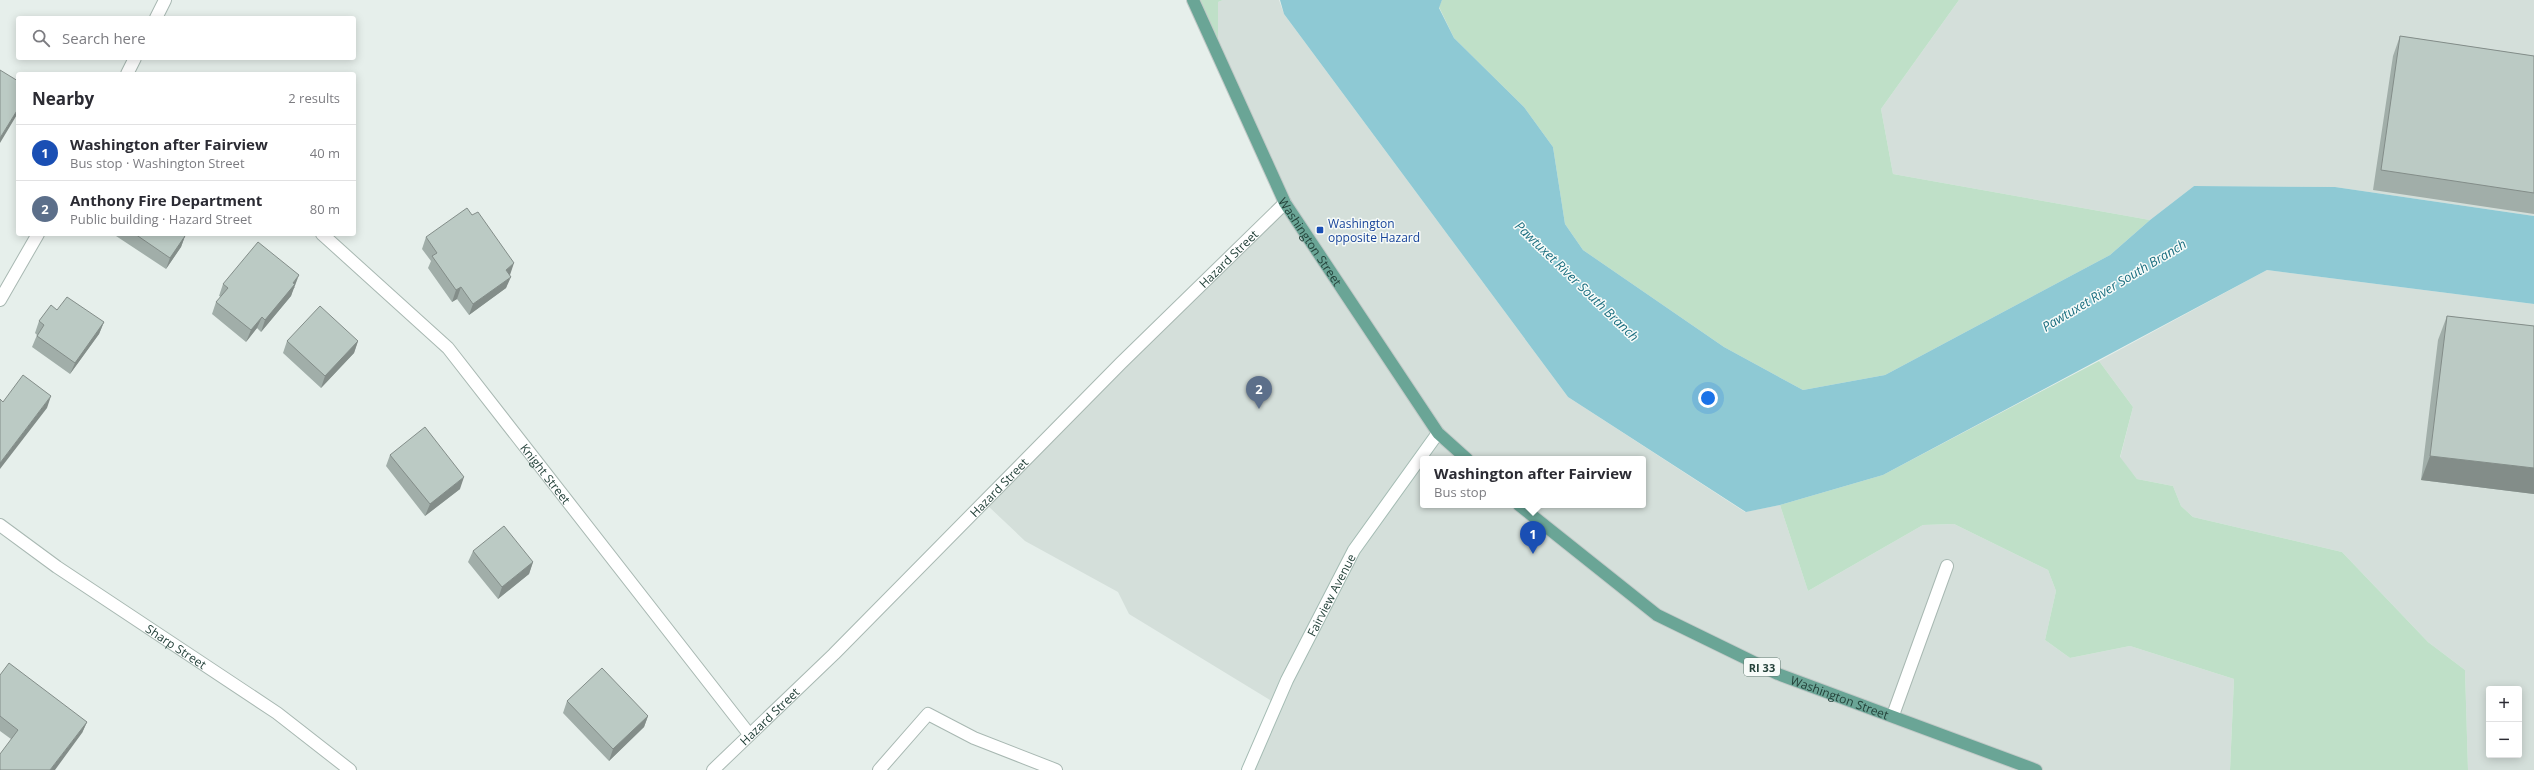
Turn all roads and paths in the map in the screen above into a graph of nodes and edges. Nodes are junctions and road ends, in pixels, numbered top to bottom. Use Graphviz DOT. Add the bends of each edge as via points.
graph roads {
  1 [pos="165,0"];
  2 [pos="1193,0"];
  3 [pos="157,16"];
  4 [pos="1285,203"];
  5 [pos="37,236"];
  6 [pos="324,236"];
  7 [pos="0,300"];
  8 [pos="1438,433"];
  9 [pos="1421,456"];
  10 [pos="1464,456"];
  11 [pos="1420,458"];
  12 [pos="1524,508"];
  13 [pos="0,525"];
  14 [pos="1947,566"];
  15 [pos="1893,715"];
  16 [pos="749,734"];
  17 [pos="350,770"];
  18 [pos="713,770"];
  19 [pos="879,770"];
  20 [pos="1056,770"];
  21 [pos="1248,770"];
  22 [pos="2036,770"];
  1 -- 3 [label="street"];
  2 -- 4 [label="main road, Washington Street"];
  4 -- 8 [label="main road, Washington Street"];
  4 -- 16 [label="street, Hazard Street" via="1121,363 834,654"];
  5 -- 7 [label="street"];
  6 -- 16 [label="street, Knight Street" via="448,348"];
  8 -- 9 [label="street, Fairview Avenue"];
  8 -- 10 [label="main road, Washington Street"];
  11 -- 21 [label="street, Fairview Avenue" via="1354,550 1287,680"];
  12 -- 15 [label="main road, Washington Street / RI 33" via="1657,615 1778,674"];
  13 -- 17 [label="street, Sharp Street" via="277,713"];
  14 -- 15 [label="street"];
  15 -- 22 [label="main road, Washington Street / RI 33"];
  16 -- 18 [label="street, Hazard Street"];
  19 -- 20 [label="street" via="928,714 974,738"];
}
